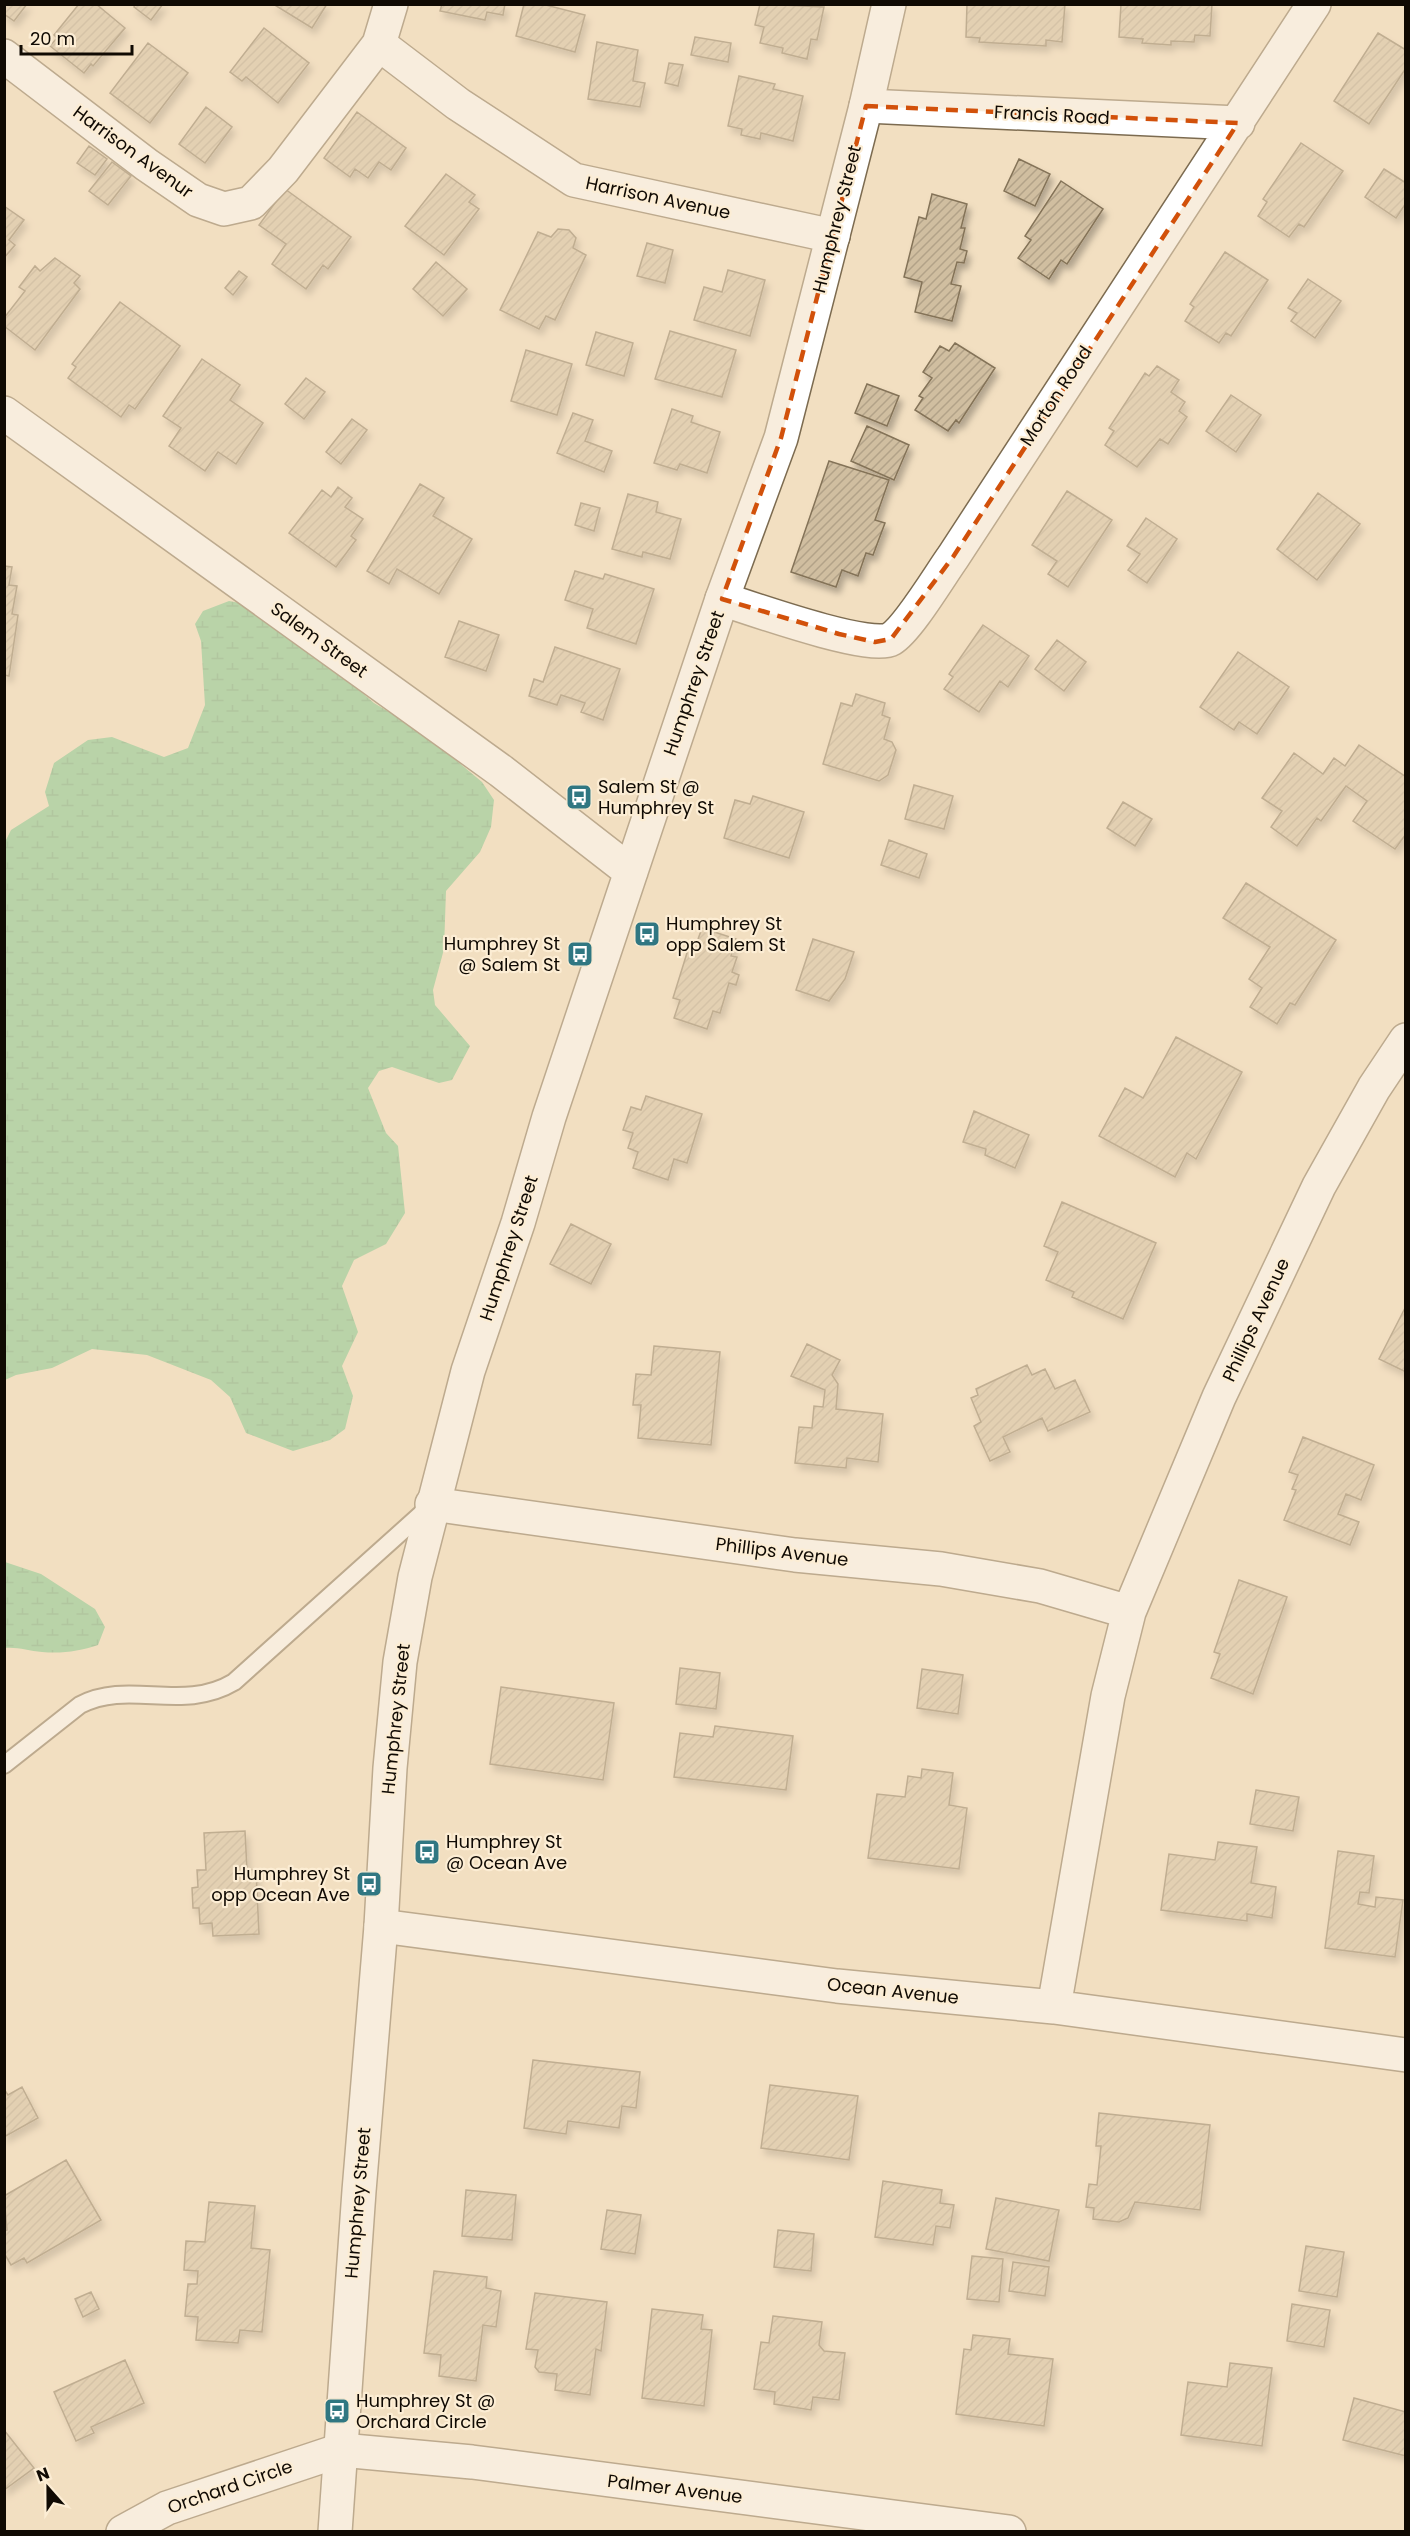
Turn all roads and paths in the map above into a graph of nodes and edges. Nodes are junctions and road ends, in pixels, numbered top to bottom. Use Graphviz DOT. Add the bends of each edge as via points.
graph roads {
  1 [pos="391,4"];
  2 [pos="889,4"];
  3 [pos="1314,4"];
  4 [pos="379,44"];
  5 [pos="4,56"];
  6 [pos="866,106"];
  7 [pos="1238,123"];
  8 [pos="833,236"];
  9 [pos="4,413"];
  10 [pos="722,599"];
  11 [pos="631,872"];
  12 [pos="1406,1040"];
  13 [pos="432,1504"];
  14 [pos="1129,1612"];
  15 [pos="4,1765"];
  16 [pos="381,1926"];
  17 [pos="1054,2007"];
  18 [pos="1406,2055"];
  19 [pos="341,2450"];
  20 [pos="123,2532"];
  21 [pos="334,2532"];
  22 [pos="1009,2532"];
  1 -- 4 [label="street"];
  2 -- 6 [label="street, Humphrey Street"];
  3 -- 7 [label="street, Morton Road"];
  4 -- 5 [label="street, Harrison Avenur" via="283,170 251,203 224,209 198,200 147,165"];
  4 -- 8 [label="street, Harrison Avenue" via="458,104 574,180"];
  6 -- 7 [label="street, Francis Road"];
  6 -- 8 [label="street, Humphrey Street"];
  7 -- 10 [label="street, Morton Road" via="952,557 891,639 876,642 839,634"];
  8 -- 10 [label="street, Humphrey Street" via="781,438"];
  9 -- 11 [label="street, Salem Street" via="475,752"];
  10 -- 11 [label="street, Humphrey Street"];
  11 -- 13 [label="street, Humphrey Street" via="468,1371"];
  12 -- 14 [label="street, Phillips Avenue" via="1319,1186 1219,1397"];
  13 -- 14 [label="street, Phillips Avenue" via="795,1555 952,1570 1040,1586"];
  13 -- 15 [label="lane" via="234,1682 200,1696 94,1698"];
  13 -- 16 [label="street, Humphrey Street" via="400,1662"];
  14 -- 17 [label="street, Phillips Avenue" via="1108,1696"];
  16 -- 17 [label="street, Ocean Avenue" via="837,1986"];
  16 -- 19 [label="street, Humphrey Street"];
  17 -- 18 [label="street, Ocean Avenue"];
  19 -- 20 [label="street, Orchard Circle" via="167,2508"];
  19 -- 21 [label="street, Humphrey Street"];
  19 -- 22 [label="street, Palmer Avenue" via="472,2462"];
}
